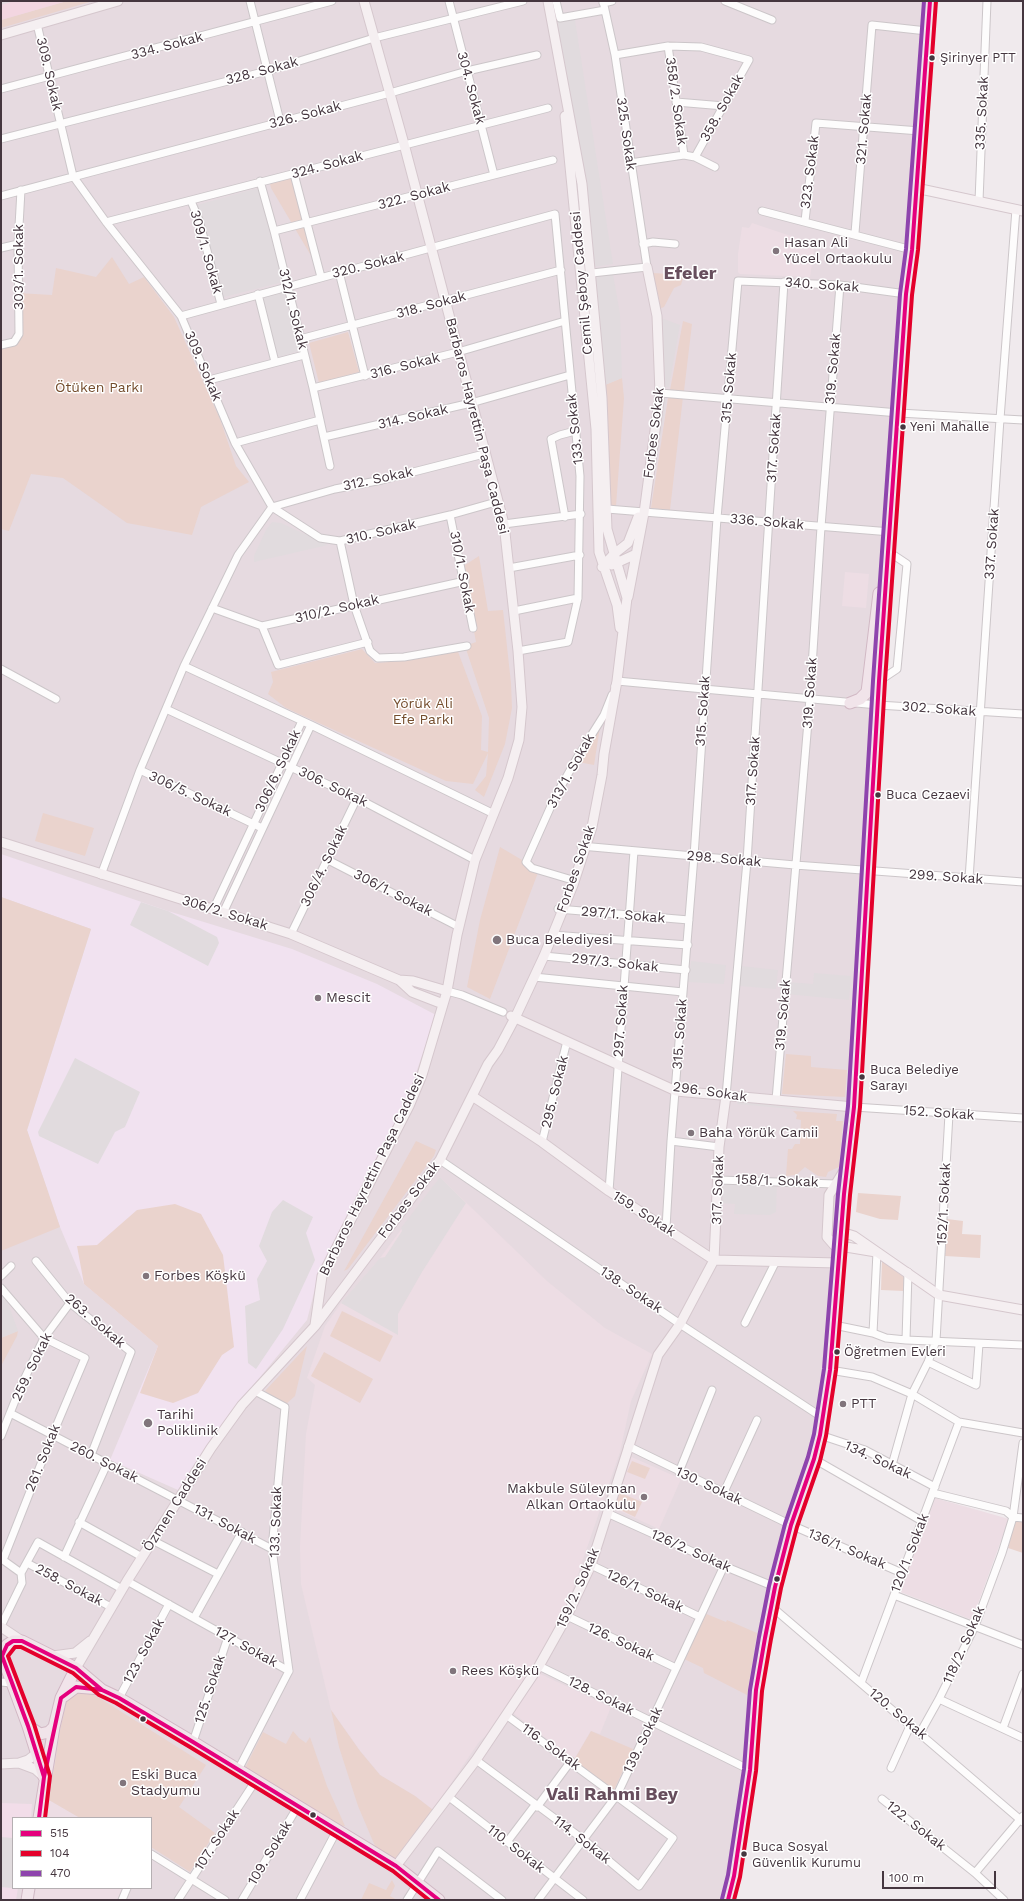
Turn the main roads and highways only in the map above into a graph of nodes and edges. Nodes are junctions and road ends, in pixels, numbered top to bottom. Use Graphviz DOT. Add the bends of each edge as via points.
graph roads {
  1 [pos="118,1"];
  2 [pos="364,1"];
  3 [pos="542,1"];
  4 [pos="548,1"];
  5 [pos="930,1"];
  6 [pos="1,35"];
  7 [pos="916,188"];
  8 [pos="1021,211"];
  9 [pos="647,267"];
  10 [pos="607,509"];
  11 [pos="644,513"];
  12 [pos="614,554"];
  13 [pos="636,554"];
  14 [pos="617,564"];
  15 [pos="602,567"];
  16 [pos="887,579"];
  17 [pos="628,598"];
  18 [pos="622,635"];
  19 [pos="850,703"];
  20 [pos="1,842"];
  21 [pos="584,846"];
  22 [pos="560,910"];
  23 [pos="399,980"];
  24 [pos="447,991"];
  25 [pos="443,1004"];
  26 [pos="509,1015"];
  27 [pos="472,1096"];
  28 [pos="726,1096"];
  29 [pos="854,1107"];
  30 [pos="847,1166"];
  31 [pos="841,1232"];
  32 [pos="840,1246"];
  33 [pos="877,1252"];
  34 [pos="714,1260"];
  35 [pos="838,1263"];
  36 [pos="1023,1310"];
  37 [pos="315,1326"];
  38 [pos="1,1626"];
  39 [pos="94,1637"];
  40 [pos="22,1641"];
  41 [pos="1,1655"];
  42 [pos="53,1656"];
  43 [pos="76,1668"];
  44 [pos="6,1682"];
  45 [pos="102,1690"];
  46 [pos="62,1698"];
  47 [pos="28,1726"];
  48 [pos="54,1727"];
  49 [pos="37,1753"];
  50 [pos="19,1763"];
  51 [pos="1,1764"];
  52 [pos="44,1777"];
  53 [pos="38,1817"];
  54 [pos="396,1866"];
  55 [pos="29,1889"];
  56 [pos="27,1900"];
  57 [pos="439,1900"];
  58 [pos="728,1900"];
  1 -- 6 [label="main road"];
  2 -- 24 [label="main road, Barbaros Hayrettin Paşa Caddesi" via="404,144 496,502 504,524 518,651 522,707 519,740 508,778 475,860"];
  3 -- 15 [label="main road, Cemil Şeboy Caddesi" via="564,103 596,429 599,552"];
  4 -- 10 [label="main road, Cemil Şeboy Caddesi" via="582,184 600,367"];
  5 -- 7 [label="main road"];
  7 -- 8 [label="main road"];
  7 -- 16 [label="main road" via="906,294"];
  9 -- 11 [label="main road, Forbes Sokak" via="657,316 660,392"];
  10 -- 12 [label="main road, Forbes Sokak" via="607,529"];
  11 -- 12 [label="main road" via="638,518 628,543"];
  11 -- 13 [label="main road, Forbes Sokak"];
  12 -- 14 [label="main road, Forbes Sokak"];
  12 -- 15 [label="main road"];
  13 -- 14 [label="main road"];
  13 -- 17 [label="main road, Forbes Sokak"];
  14 -- 15 [label="main road"];
  14 -- 17 [label="main road, Forbes Sokak"];
  15 -- 18 [label="main road, Cemil Şeboy Caddesi" via="616,605"];
  16 -- 19 [label="main road" via="879,587 867,692 860,699"];
  16 -- 29 [label="main road"];
  17 -- 18 [label="main road, Forbes Sokak"];
  18 -- 21 [label="main road, Forbes Sokak" via="602,775"];
  20 -- 23 [label="main road, 306/2. Sokak" via="291,934"];
  21 -- 22 [label="main road, Forbes Sokak"];
  21 -- 22 [label="main road, Forbes Sokak" via="569,879"];
  22 -- 26 [label="main road, Forbes Sokak"];
  22 -- 26 [label="main road, Forbes Sokak" via="534,977"];
  23 -- 24 [label="main road, 306/2. Sokak" via="413,981"];
  23 -- 25 [label="main road" via="412,992"];
  24 -- 25 [label="main road, Barbaros Hayrettin Paşa Caddesi"];
  25 -- 37 [label="main road, Barbaros Hayrettin Paşa Caddesi" via="422,1075 409,1106 322,1276"];
  26 -- 27 [label="main road, Forbes Sokak"];
  26 -- 28 [label="main road, 296. Sokak" via="676,1091"];
  27 -- 34 [label="main road, 159. Sokak"];
  27 -- 37 [label="main road, Forbes Sokak" via="440,1160"];
  28 -- 29 [label="main road, 296. Sokak"];
  28 -- 34 [label="main road, 317. Sokak" via="719,1147"];
  29 -- 30 [label="main road"];
  30 -- 31 [label="main road"];
  30 -- 32 [label="main road" via="829,1195 827,1237 834,1246"];
  31 -- 32 [label="main road"];
  31 -- 33 [label="main road" via="854,1236"];
  32 -- 33 [label="main road"];
  32 -- 35 [label="main road"];
  33 -- 36 [label="main road" via="939,1295"];
  34 -- 35 [label="main road"];
  34 -- 54 [label="main road, 159/2. Sokak" via="680,1324 658,1355 591,1565 567,1616 539,1666 476,1760"];
  35 -- 58 [label="main road" via="830,1370 823,1418 814,1459 791,1525 775,1587 756,1690 750,1770"];
  37 -- 39 [label="main road, Özmen Caddesi" via="255,1390 211,1448"];
  38 -- 40 [label="main road"];
  39 -- 42 [label="main road" via="75,1653"];
  39 -- 43 [label="main road, Özmen Caddesi"];
  40 -- 41 [label="main road" via="7,1645"];
  40 -- 42 [label="main road"];
  41 -- 44 [label="main road"];
  42 -- 43 [label="main road"];
  43 -- 45 [label="main road"];
  43 -- 46 [label="main road"];
  44 -- 47 [label="main road"];
  45 -- 46 [label="main road" via="76,1687"];
  45 -- 54 [label="main road" via="193,1742"];
  46 -- 48 [label="main road"];
  47 -- 48 [label="main road" via="40,1734 49,1732"];
  47 -- 49 [label="main road"];
  48 -- 52 [label="main road"];
  49 -- 50 [label="main road"];
  49 -- 52 [label="main road"];
  50 -- 51 [label="main road"];
  50 -- 52 [label="main road" via="34,1769"];
  52 -- 53 [label="main road"];
  54 -- 57 [label="main road"];
  55 -- 56 [label="main road"];
}
